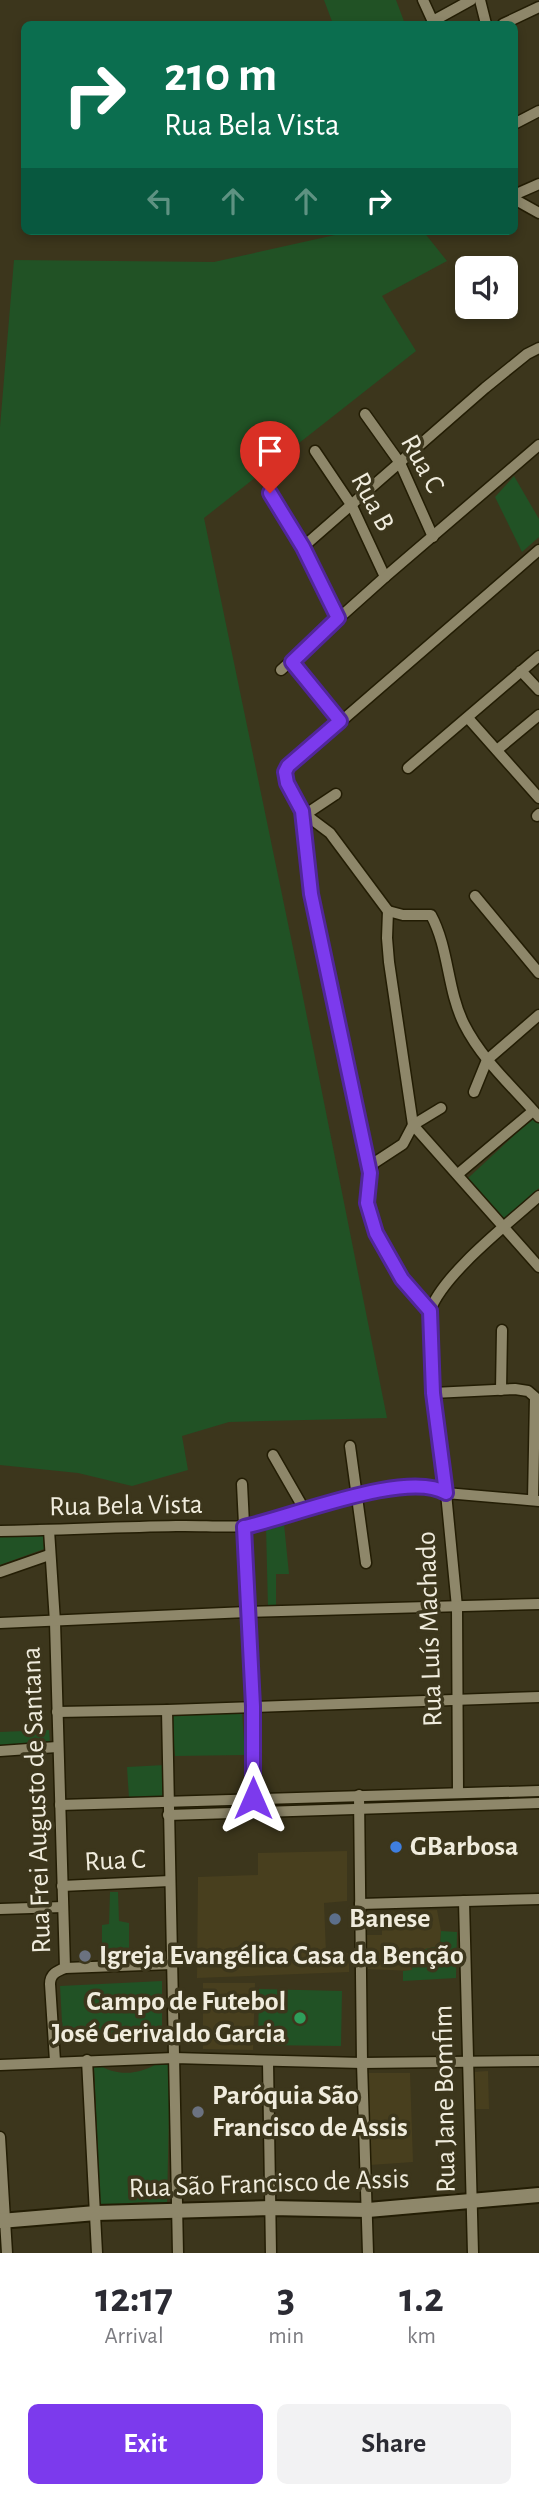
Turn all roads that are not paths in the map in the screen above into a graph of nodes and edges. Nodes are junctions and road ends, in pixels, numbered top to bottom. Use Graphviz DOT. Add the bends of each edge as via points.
graph roads {
  1 [pos="423,0"];
  2 [pos="471,0"];
  3 [pos="480,0"];
  4 [pos="539,7"];
  5 [pos="432,21"];
  6 [pos="436,21"];
  7 [pos="485,21"];
  8 [pos="509,21"];
  9 [pos="539,111"];
  10 [pos="518,122"];
  11 [pos="539,184"];
  12 [pos="518,195"];
  13 [pos="518,200"];
  14 [pos="539,213"];
  15 [pos="539,348"];
  16 [pos="365,415"];
  17 [pos="539,445"];
  18 [pos="315,451"];
  19 [pos="400,463"];
  20 [pos="270,493"];
  21 [pos="352,506"];
  22 [pos="433,537"];
  23 [pos="303,547"];
  24 [pos="539,550"];
  25 [pos="385,577"];
  26 [pos="338,618"];
  27 [pos="539,656"];
  28 [pos="292,662"];
  29 [pos="281,670"];
  30 [pos="521,671"];
  31 [pos="539,690"];
  32 [pos="539,715"];
  33 [pos="468,718"];
  34 [pos="340,721"];
  35 [pos="497,750"];
  36 [pos="408,768"];
  37 [pos="336,794"];
  38 [pos="539,798"];
  39 [pos="304,813"];
  40 [pos="475,896"];
  41 [pos="388,911"];
  42 [pos="539,973"];
  43 [pos="539,1015"];
  44 [pos="487,1060"];
  45 [pos="474,1092"];
  46 [pos="441,1108"];
  47 [pos="536,1114"];
  48 [pos="413,1125"];
  49 [pos="370,1173"];
  50 [pos="458,1174"];
  51 [pos="539,1196"];
  52 [pos="504,1228"];
  53 [pos="539,1267"];
  54 [pos="430,1311"];
  55 [pos="502,1330"];
  56 [pos="501,1390"];
  57 [pos="433,1393"];
  58 [pos="350,1446"];
  59 [pos="273,1455"];
  60 [pos="242,1484"];
  61 [pos="446,1493"];
  62 [pos="357,1495"];
  63 [pos="536,1501"];
  64 [pos="304,1510"];
  65 [pos="244,1527"];
  66 [pos="49,1530"];
  67 [pos="0,1531"];
  68 [pos="49,1555"];
  69 [pos="366,1563"];
  70 [pos="0,1572"];
  71 [pos="539,1604"];
  72 [pos="457,1607"];
  73 [pos="247,1612"];
  74 [pos="54,1622"];
  75 [pos="0,1623"];
  76 [pos="539,1698"];
  77 [pos="457,1702"];
  78 [pos="253,1706"];
  79 [pos="167,1710"];
  80 [pos="57,1712"];
  81 [pos="57,1747"];
  82 [pos="0,1751"];
  83 [pos="539,1791"];
  84 [pos="458,1793"];
  85 [pos="359,1795"];
  86 [pos="253,1798"];
  87 [pos="169,1801"];
  88 [pos="539,1803"];
  89 [pos="60,1805"];
  90 [pos="360,1810"];
  91 [pos="169,1815"];
  92 [pos="170,1881"];
  93 [pos="62,1886"];
  94 [pos="539,1899"];
  95 [pos="464,1901"];
  96 [pos="360,1904"];
  97 [pos="63,1907"];
  98 [pos="0,1909"];
  99 [pos="172,1964"];
  100 [pos="65,1968"];
  101 [pos="174,2058"];
  102 [pos="87,2060"];
  103 [pos="55,2061"];
  104 [pos="466,2061"];
  105 [pos="539,2061"];
  106 [pos="268,2062"];
  107 [pos="362,2063"];
  108 [pos="0,2065"];
  109 [pos="0,2137"];
  110 [pos="539,2195"];
  111 [pos="470,2200"];
  112 [pos="271,2208"];
  113 [pos="368,2210"];
  114 [pos="176,2211"];
  115 [pos="96,2213"];
  116 [pos="3,2221"];
  117 [pos="7,2253"];
  118 [pos="97,2253"];
  119 [pos="178,2253"];
  120 [pos="271,2253"];
  121 [pos="368,2253"];
  122 [pos="472,2253"];
  1 -- 5 [label="street"];
  2 -- 6 [label="street"];
  3 -- 7 [label="street"];
  4 -- 8 [label="street"];
  9 -- 10 [label="street"];
  11 -- 12 [label="street"];
  13 -- 14 [label="street"];
  15 -- 19 [label="street" via="485,388"];
  16 -- 19 [label="street, Rua C"];
  17 -- 22 [label="street"];
  18 -- 21 [label="street, Rua B"];
  19 -- 21 [label="street"];
  19 -- 22 [label="street, Rua C"];
  20 -- 23 [label="street"];
  21 -- 23 [label="street"];
  21 -- 25 [label="street, Rua B"];
  22 -- 25 [label="street"];
  23 -- 26 [label="street"];
  24 -- 34 [label="street"];
  25 -- 26 [label="street"];
  26 -- 28 [label="street"];
  27 -- 30 [label="street"];
  28 -- 29 [label="street"];
  28 -- 34 [label="street"];
  30 -- 31 [label="street"];
  30 -- 33 [label="street"];
  32 -- 35 [label="street"];
  33 -- 35 [label="street"];
  33 -- 36 [label="street"];
  34 -- 39 [label="street" via="285,772"];
  35 -- 38 [label="street"];
  37 -- 39 [label="street"];
  39 -- 41 [label="street" via="330,833"];
  39 -- 49 [label="street" via="311,894"];
  40 -- 42 [label="street"];
  41 -- 44 [label="street" via="431,915 464,1024"];
  41 -- 48 [label="street" via="389,962"];
  43 -- 44 [label="street"];
  44 -- 45 [label="street"];
  44 -- 47 [label="street"];
  46 -- 48 [label="street"];
  47 -- 50 [label="street"];
  48 -- 49 [label="street" via="403,1144 374,1163"];
  48 -- 50 [label="street"];
  49 -- 54 [label="street" via="367,1203 376,1233 402,1279"];
  50 -- 52 [label="street"];
  51 -- 52 [label="street"];
  52 -- 53 [label="street"];
  52 -- 54 [label="street" via="445,1284"];
  54 -- 57 [label="street, Rua Luís Machado"];
  55 -- 56 [label="street"];
  56 -- 57 [label="street"];
  56 -- 63 [label="street" via="520,1389 535,1397"];
  57 -- 61 [label="street, Rua Luís Machado"];
  58 -- 62 [label="street"];
  59 -- 64 [label="street"];
  60 -- 65 [label="street"];
  61 -- 62 [label="street, Rua Bela Vista" via="421,1487"];
  61 -- 63 [label="street, Rua Bela Vista"];
  61 -- 72 [label="street, Rua Luís Machado"];
  62 -- 64 [label="street, Rua Bela Vista"];
  62 -- 69 [label="street"];
  64 -- 65 [label="street, Rua Bela Vista"];
  65 -- 66 [label="street, Rua Bela Vista"];
  65 -- 73 [label="street"];
  66 -- 67 [label="street, Rua Bela Vista"];
  66 -- 68 [label="street, Rua Frei Augusto de Santana"];
  68 -- 70 [label="street"];
  68 -- 74 [label="street, Rua Frei Augusto de Santana"];
  71 -- 72 [label="street"];
  72 -- 73 [label="street"];
  72 -- 77 [label="street, Rua Luís Machado"];
  73 -- 74 [label="street"];
  73 -- 78 [label="street"];
  74 -- 75 [label="street"];
  74 -- 80 [label="street, Rua Frei Augusto de Santana"];
  76 -- 77 [label="street"];
  77 -- 78 [label="street"];
  77 -- 84 [label="street, Rua Luís Machado"];
  78 -- 79 [label="street"];
  78 -- 86 [label="street"];
  79 -- 80 [label="street"];
  79 -- 87 [label="street"];
  80 -- 81 [label="street, Rua Frei Augusto de Santana"];
  81 -- 82 [label="street"];
  81 -- 89 [label="street, Rua Frei Augusto de Santana"];
  83 -- 84 [label="street"];
  84 -- 85 [label="street"];
  85 -- 86 [label="street"];
  85 -- 90 [label="street"];
  86 -- 87 [label="street"];
  87 -- 89 [label="street"];
  87 -- 91 [label="street"];
  88 -- 90 [label="street"];
  89 -- 93 [label="street, Rua Frei Augusto de Santana"];
  90 -- 91 [label="street"];
  90 -- 96 [label="street"];
  91 -- 92 [label="street"];
  92 -- 93 [label="street, Rua C"];
  92 -- 99 [label="street"];
  93 -- 97 [label="street, Rua Frei Augusto de Santana"];
  94 -- 95 [label="street"];
  95 -- 96 [label="street"];
  95 -- 104 [label="street, Rua Jane Bomfim"];
  96 -- 107 [label="street"];
  97 -- 98 [label="street"];
  97 -- 100 [label="street, Rua Frei Augusto de Santana"];
  99 -- 100 [label="street"];
  99 -- 101 [label="street"];
  100 -- 103 [label="street, Rua Frei Augusto de Santana" via="50,1979"];
  101 -- 102 [label="street"];
  101 -- 106 [label="street"];
  101 -- 114 [label="street"];
  102 -- 103 [label="street"];
  102 -- 115 [label="street"];
  103 -- 108 [label="street"];
  104 -- 105 [label="street"];
  104 -- 107 [label="street"];
  104 -- 111 [label="street, Rua Jane Bomfim"];
  106 -- 107 [label="street"];
  106 -- 112 [label="street"];
  107 -- 113 [label="street"];
  109 -- 116 [label="street"];
  110 -- 111 [label="street, Rua São Francisco de Assis"];
  111 -- 113 [label="street, Rua São Francisco de Assis"];
  111 -- 122 [label="street, Rua Jane Bomfim"];
  112 -- 113 [label="street, Rua São Francisco de Assis"];
  112 -- 114 [label="street, Rua São Francisco de Assis"];
  112 -- 120 [label="street"];
  113 -- 121 [label="street"];
  114 -- 115 [label="street, Rua São Francisco de Assis"];
  114 -- 119 [label="street"];
  115 -- 116 [label="street, Rua São Francisco de Assis"];
  115 -- 118 [label="street"];
  116 -- 117 [label="street"];
}
